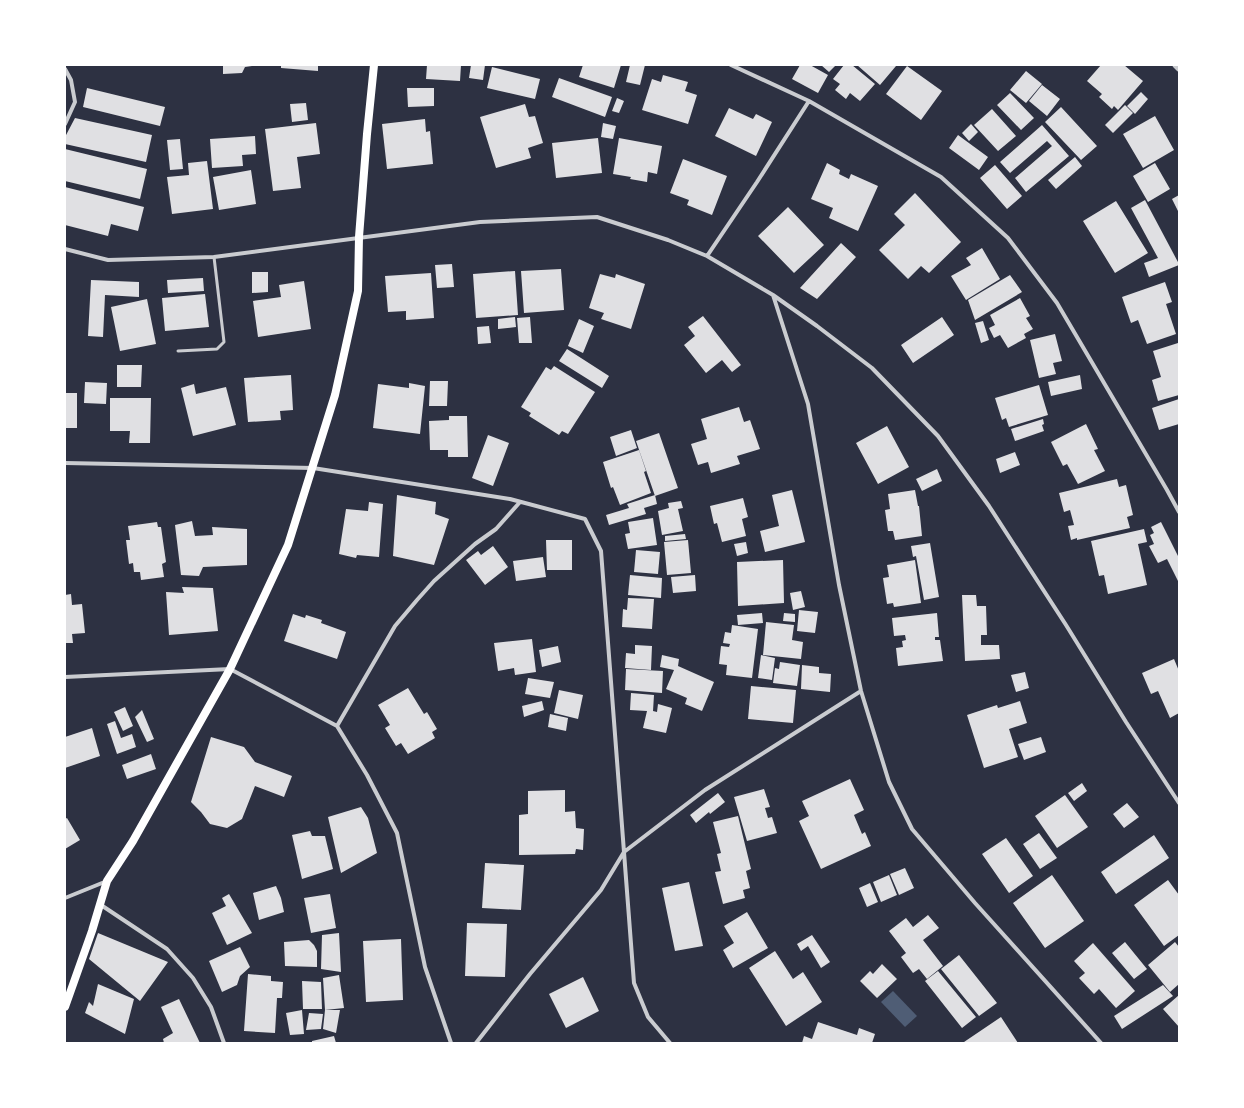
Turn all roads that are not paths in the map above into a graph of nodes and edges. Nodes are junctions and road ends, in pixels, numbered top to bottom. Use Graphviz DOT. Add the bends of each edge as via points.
graph roads {
  1 [pos="374,65"];
  2 [pos="731,65"];
  3 [pos="1176,65"];
  4 [pos="1179,68"];
  5 [pos="65,69"];
  6 [pos="809,101"];
  7 [pos="65,124"];
  8 [pos="360,237"];
  9 [pos="65,249"];
  10 [pos="707,256"];
  11 [pos="214,257"];
  12 [pos="773,295"];
  13 [pos="178,351"];
  14 [pos="65,463"];
  15 [pos="313,468"];
  16 [pos="520,502"];
  17 [pos="1179,512"];
  18 [pos="230,669"];
  19 [pos="65,677"];
  20 [pos="861,691"];
  21 [pos="337,726"];
  22 [pos="1179,803"];
  23 [pos="624,852"];
  24 [pos="107,881"];
  25 [pos="65,898"];
  26 [pos="100,905"];
  27 [pos="65,1007"];
  28 [pos="224,1043"];
  29 [pos="451,1043"];
  30 [pos="476,1043"];
  31 [pos="670,1043"];
  32 [pos="1101,1043"];
  1 -- 8 [label="main road"];
  2 -- 6 [label="street"];
  3 -- 4 [label="street"];
  5 -- 7 [label="street" via="71,80 75,102"];
  6 -- 10 [label="street"];
  6 -- 17 [label="street" via="941,177 1008,238 1057,304"];
  8 -- 10 [label="street" via="480,222 597,217 668,240"];
  8 -- 11 [label="street"];
  8 -- 15 [label="main road" via="358,291 336,395"];
  9 -- 11 [label="street" via="108,260"];
  10 -- 12 [label="street"];
  11 -- 13 [label="lane" via="224,342 217,349"];
  12 -- 20 [label="street" via="808,404 839,585"];
  12 -- 22 [label="street" via="872,368 938,436 989,506"];
  14 -- 15 [label="street"];
  15 -- 16 [label="street"];
  15 -- 18 [label="main road" via="288,545"];
  16 -- 21 [label="street" via="496,529 475,544 417,600 396,626"];
  16 -- 23 [label="street" via="584,519 601,551"];
  18 -- 19 [label="street"];
  18 -- 21 [label="street"];
  18 -- 24 [label="main road" via="133,841"];
  20 -- 23 [label="street" via="705,790"];
  20 -- 32 [label="street" via="889,782 912,829"];
  21 -- 29 [label="street" via="367,775 398,834 425,967"];
  23 -- 30 [label="street" via="601,890"];
  23 -- 31 [label="street" via="634,983 648,1017"];
  24 -- 25 [label="street"];
  24 -- 26 [label="main road"];
  26 -- 27 [label="main road"];
  26 -- 28 [label="street" via="167,949 193,978 211,1007"];
}
